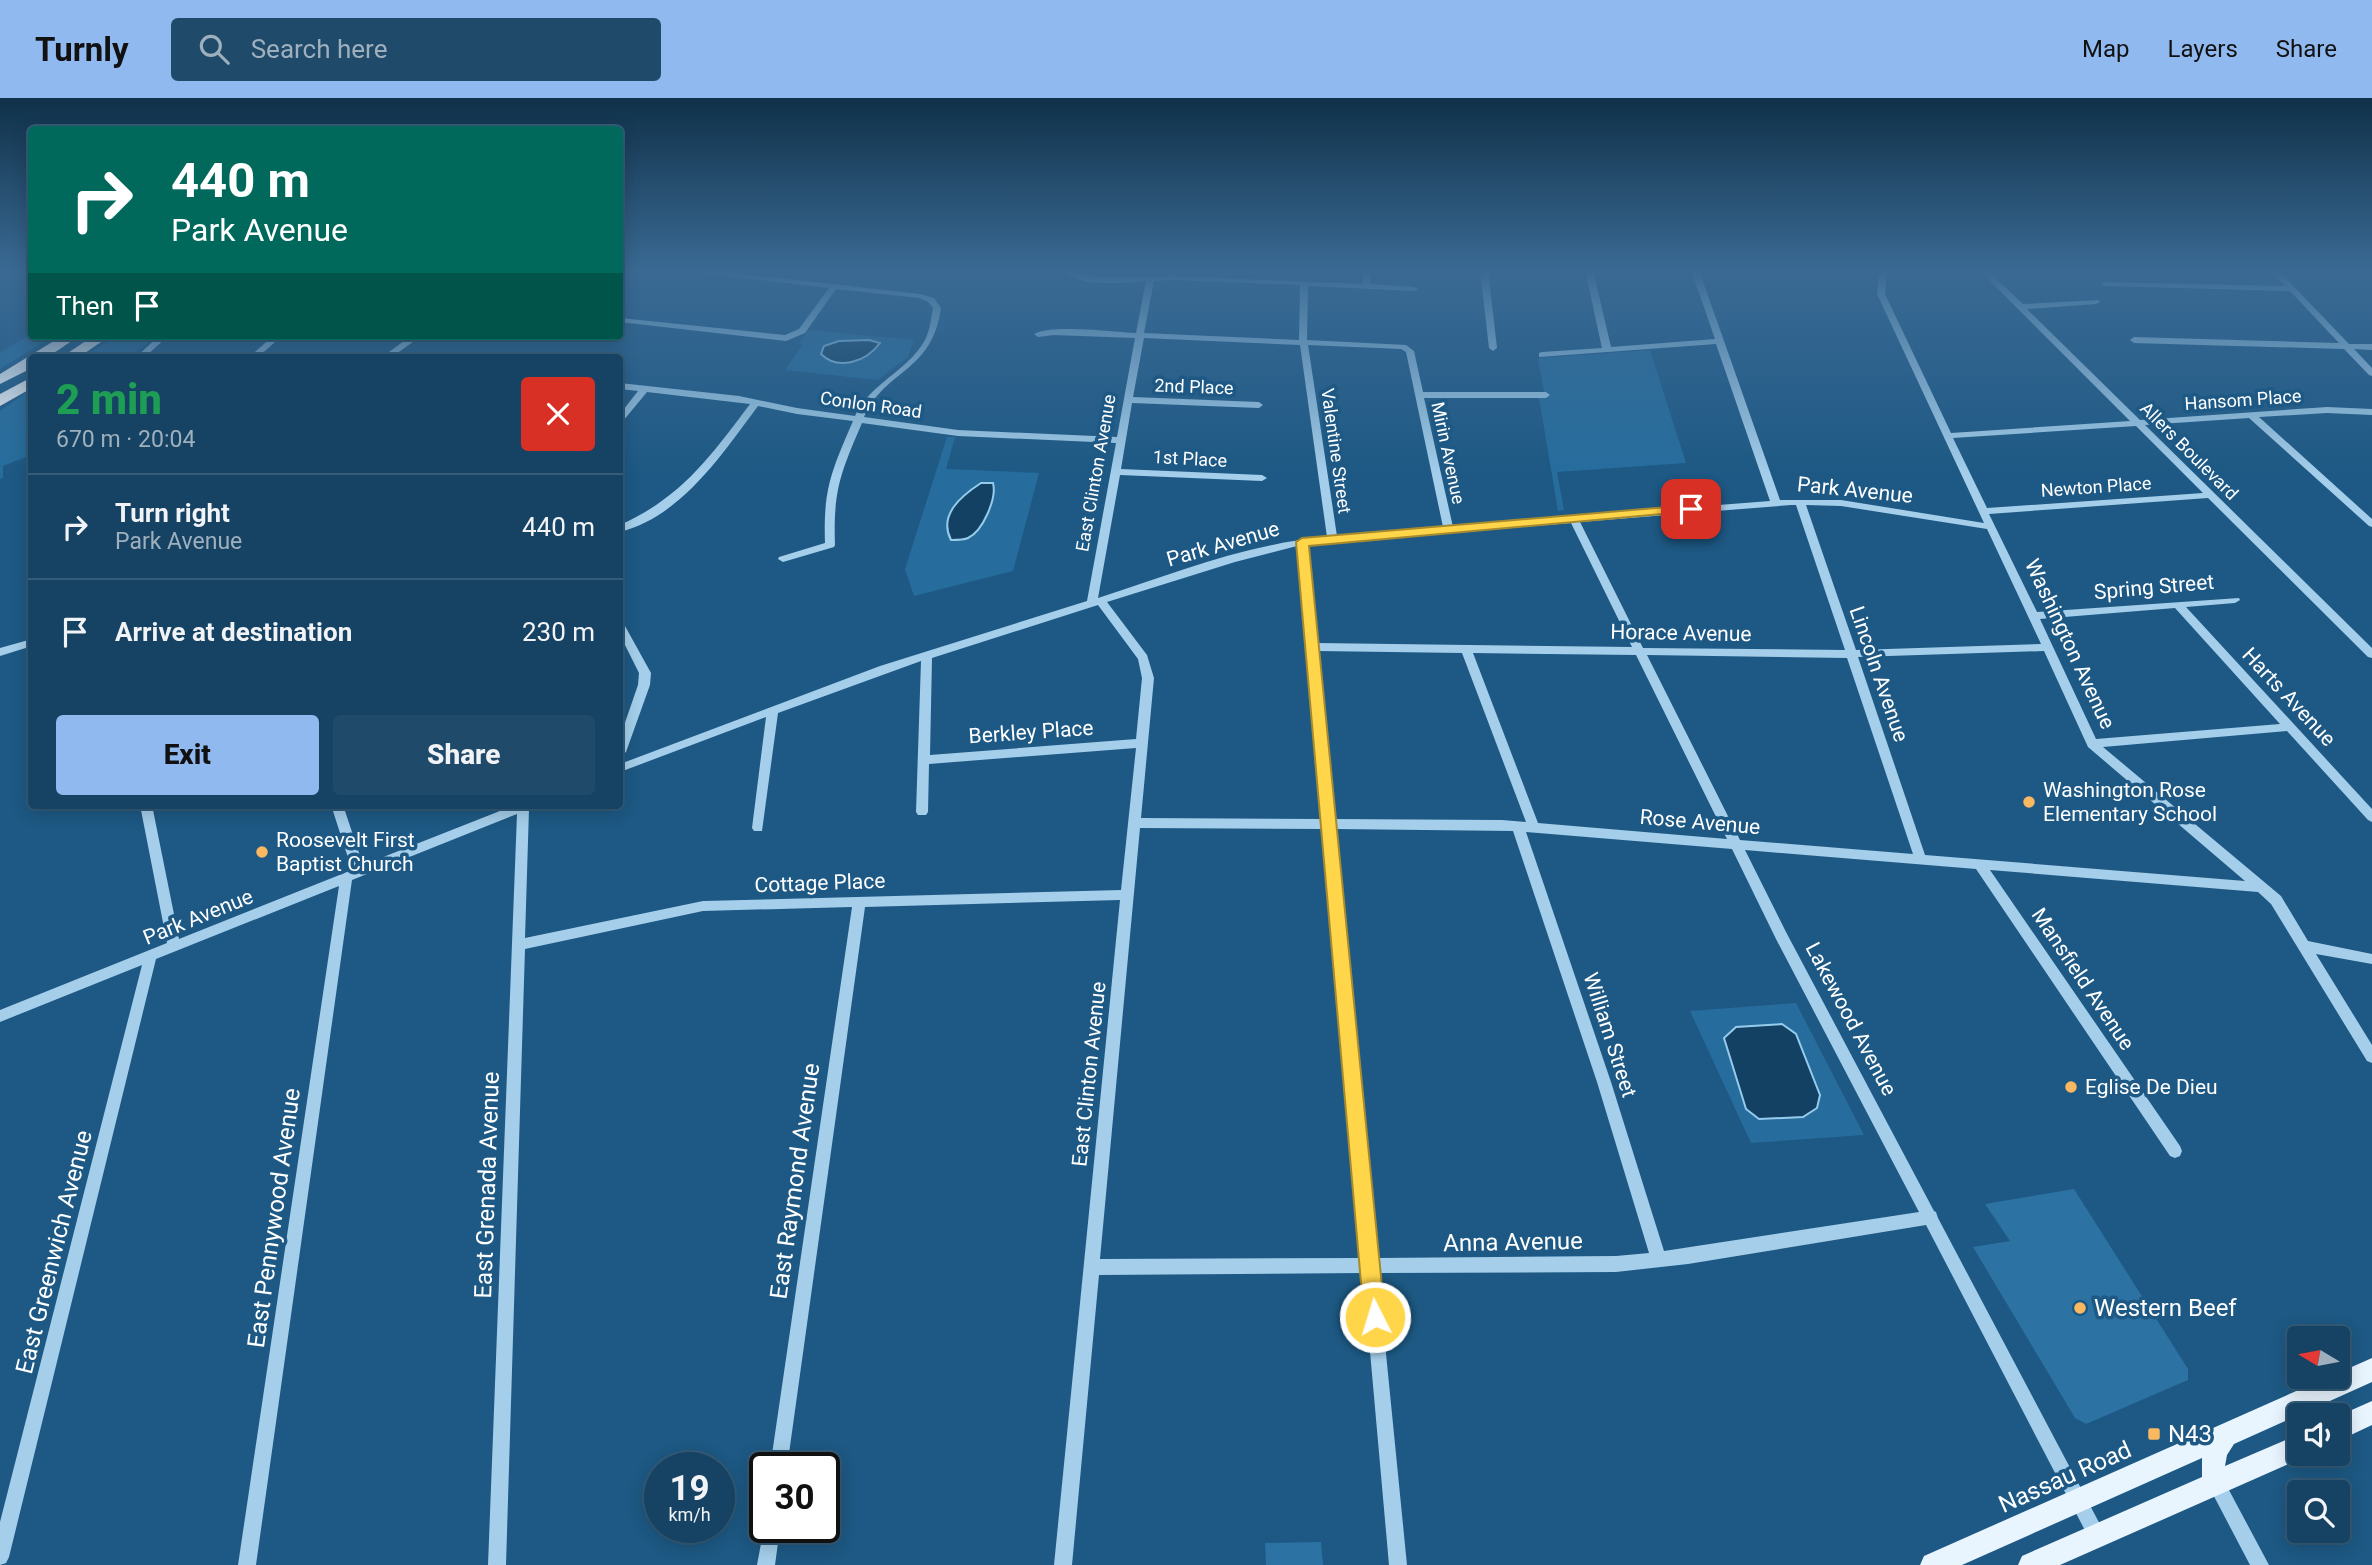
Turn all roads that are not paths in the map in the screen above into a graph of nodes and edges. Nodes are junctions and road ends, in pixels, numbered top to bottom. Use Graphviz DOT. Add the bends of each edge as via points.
graph roads {
  1 [pos="928,338"];
  2 [pos="1139,338"];
  3 [pos="1235,338"];
  4 [pos="1492,338"];
  5 [pos="1604,338"];
  6 [pos="1902,338"];
  7 [pos="2053,338"];
  8 [pos="2340,338"];
  9 [pos="66,340"];
  10 [pos="97,340"];
  11 [pos="159,340"];
  12 [pos="273,340"];
  13 [pos="411,340"];
  14 [pos="2134,340"];
  15 [pos="1305,341"];
  16 [pos="1718,341"];
  17 [pos="2347,346"];
  18 [pos="2372,347"];
  19 [pos="1493,348"];
  20 [pos="1607,350"];
  21 [pos="43,354"];
  22 [pos="74,354"];
  23 [pos="143,354"];
  24 [pos="257,354"];
  25 [pos="391,354"];
  26 [pos="1542,355"];
  27 [pos="28,363"];
  28 [pos="2372,373"];
  29 [pos="0,380"];
  30 [pos="28,384"];
  31 [pos="623,386"];
  32 [pos="645,388"];
  33 [pos="1546,394"];
  34 [pos="1419,395"];
  35 [pos="1129,400"];
  36 [pos="0,401"];
  37 [pos="756,402"];
  38 [pos="1259,405"];
  39 [pos="2372,412"];
  40 [pos="623,415"];
  41 [pos="2251,415"];
  42 [pos="859,419"];
  43 [pos="2138,423"];
  44 [pos="1948,436"];
  45 [pos="1120,440"];
  46 [pos="1115,472"];
  47 [pos="1262,478"];
  48 [pos="2211,495"];
  49 [pos="1800,502"];
  50 [pos="1776,503"];
  51 [pos="1983,511"];
  52 [pos="1573,518"];
  53 [pos="2372,524"];
  54 [pos="1991,527"];
  55 [pos="623,528"];
  56 [pos="1448,528"];
  57 [pos="1332,538"];
  58 [pos="1302,542"];
  59 [pos="783,559"];
  60 [pos="2235,600"];
  61 [pos="1096,602"];
  62 [pos="2177,604"];
  63 [pos="2034,616"];
  64 [pos="623,632"];
  65 [pos="28,643"];
  66 [pos="1312,647"];
  67 [pos="2048,647"];
  68 [pos="1466,649"];
  69 [pos="0,652"];
  70 [pos="1639,652"];
  71 [pos="1852,654"];
  72 [pos="2372,654"];
  73 [pos="927,656"];
  74 [pos="773,710"];
  75 [pos="2290,727"];
  76 [pos="1500,739"];
  77 [pos="1142,743"];
  78 [pos="623,744"];
  79 [pos="2092,744"];
  80 [pos="924,760"];
  81 [pos="623,767"];
  82 [pos="147,809"];
  83 [pos="338,809"];
  84 [pos="514,809"];
  85 [pos="524,809"];
  86 [pos="922,812"];
  87 [pos="2372,817"];
  88 [pos="1134,823"];
  89 [pos="1329,823"];
  90 [pos="1518,827"];
  91 [pos="758,828"];
  92 [pos="1534,828"];
  93 [pos="1737,844"];
  94 [pos="1921,860"];
  95 [pos="1980,865"];
  96 [pos="352,875"];
  97 [pos="2262,887"];
  98 [pos="1127,895"];
  99 [pos="859,901"];
  100 [pos="518,945"];
  101 [pos="174,946"];
  102 [pos="2305,946"];
  103 [pos="150,958"];
  104 [pos="2372,959"];
  105 [pos="0,1016"];
  106 [pos="2372,1057"];
  107 [pos="2175,1151"];
  108 [pos="1931,1217"];
  109 [pos="1658,1258"];
  110 [pos="1370,1266"];
  111 [pos="1092,1267"];
  112 [pos="2372,1370"];
  113 [pos="2372,1413"];
  114 [pos="2350,1423"];
  115 [pos="2225,1434"];
  116 [pos="781,1452"];
  117 [pos="2287,1452"];
  118 [pos="2216,1483"];
  119 [pos="2079,1501"];
  120 [pos="2097,1536"];
  121 [pos="769,1543"];
  122 [pos="0,1557"];
  123 [pos="247,1565"];
  124 [pos="496,1565"];
  125 [pos="766,1565"];
  126 [pos="1063,1565"];
  127 [pos="1398,1565"];
  128 [pos="1933,1565"];
  129 [pos="2031,1565"];
  130 [pos="2260,1565"];
  1 -- 42 [label="street" via="920,355 872,395"];
  2 -- 35 [label="street, East Clinton Avenue"];
  3 -- 15 [label="street"];
  4 -- 19 [label="street"];
  5 -- 20 [label="street"];
  6 -- 44 [label="street, Washington Avenue"];
  7 -- 43 [label="street, Allers Boulevard"];
  8 -- 17 [label="street"];
  9 -- 21 [label="highway"];
  10 -- 22 [label="highway"];
  11 -- 23 [label="street"];
  12 -- 24 [label="street"];
  13 -- 25 [label="street"];
  14 -- 17 [label="street"];
  15 -- 34 [label="street, Mirin Avenue" via="1404,347 1410,351"];
  15 -- 57 [label="street, Valentine Street"];
  16 -- 20 [label="street"];
  16 -- 50 [label="street"];
  17 -- 18 [label="street"];
  17 -- 28 [label="street"];
  20 -- 26 [label="street"];
  27 -- 29 [label="highway"];
  30 -- 36 [label="highway"];
  31 -- 32 [label="street, Conlon Road"];
  32 -- 37 [label="street, Conlon Road"];
  32 -- 40 [label="street"];
  33 -- 34 [label="street"];
  34 -- 56 [label="street, Mirin Avenue"];
  35 -- 38 [label="street, 2nd Place"];
  35 -- 45 [label="street, East Clinton Avenue"];
  37 -- 42 [label="street, Conlon Road"];
  37 -- 55 [label="street" via="677,499"];
  39 -- 41 [label="street, Hansom Place"];
  41 -- 43 [label="street, Hansom Place"];
  41 -- 53 [label="street"];
  42 -- 45 [label="street, Conlon Road" via="958,433"];
  42 -- 59 [label="street" via="831,481 830,545"];
  43 -- 44 [label="street, Hansom Place"];
  43 -- 48 [label="street, Allers Boulevard"];
  44 -- 51 [label="street, Washington Avenue"];
  45 -- 46 [label="street, East Clinton Avenue"];
  46 -- 47 [label="street, 1st Place"];
  46 -- 61 [label="street, East Clinton Avenue"];
  48 -- 51 [label="street, Newton Place"];
  48 -- 72 [label="street, Allers Boulevard"];
  49 -- 50 [label="street, Park Avenue"];
  49 -- 54 [label="street, Park Avenue" via="1841,503"];
  49 -- 71 [label="street, Lincoln Avenue"];
  50 -- 52 [label="street, Park Avenue"];
  51 -- 54 [label="street, Washington Avenue"];
  52 -- 56 [label="street, Park Avenue"];
  52 -- 70 [label="street, Lakewood Avenue"];
  54 -- 63 [label="street, Washington Avenue"];
  56 -- 57 [label="street, Park Avenue"];
  57 -- 58 [label="street, Park Avenue"];
  58 -- 61 [label="street, Park Avenue"];
  58 -- 66 [label="street"];
  60 -- 62 [label="street, Spring Street"];
  61 -- 73 [label="street, Park Avenue"];
  61 -- 77 [label="street, East Clinton Avenue" via="1147,668"];
  62 -- 63 [label="street, Spring Street"];
  62 -- 75 [label="street, Harts Avenue"];
  63 -- 67 [label="street, Washington Avenue"];
  64 -- 78 [label="street" via="645,673"];
  65 -- 69 [label="street"];
  66 -- 68 [label="street, Horace Avenue"];
  66 -- 89 [label="street"];
  67 -- 71 [label="street, Horace Avenue"];
  67 -- 79 [label="street, Washington Avenue"];
  68 -- 70 [label="street, Horace Avenue"];
  68 -- 76 [label="street"];
  70 -- 71 [label="street, Horace Avenue"];
  70 -- 93 [label="street, Lakewood Avenue"];
  71 -- 94 [label="street, Lincoln Avenue"];
  73 -- 74 [label="street, Park Avenue"];
  73 -- 80 [label="street"];
  74 -- 81 [label="street, Park Avenue"];
  74 -- 91 [label="street"];
  75 -- 79 [label="street"];
  75 -- 87 [label="street, Harts Avenue"];
  76 -- 92 [label="street"];
  77 -- 80 [label="street, Berkley Place"];
  77 -- 88 [label="street, East Clinton Avenue"];
  79 -- 97 [label="street, Washington Avenue"];
  80 -- 86 [label="street"];
  82 -- 101 [label="street"];
  83 -- 96 [label="street, East Pennywood Avenue"];
  84 -- 96 [label="street, Park Avenue"];
  85 -- 100 [label="street, East Grenada Avenue"];
  88 -- 89 [label="street, Rose Avenue"];
  88 -- 98 [label="street, East Clinton Avenue"];
  89 -- 90 [label="street, Rose Avenue"];
  89 -- 110 [label="street"];
  90 -- 92 [label="street, Rose Avenue"];
  90 -- 109 [label="street, William Street"];
  92 -- 93 [label="street, Rose Avenue"];
  93 -- 94 [label="street, Rose Avenue"];
  93 -- 108 [label="street, Lakewood Avenue"];
  94 -- 95 [label="street, Rose Avenue"];
  95 -- 97 [label="street, Rose Avenue"];
  95 -- 107 [label="street, Mansfield Avenue"];
  96 -- 101 [label="street, Park Avenue"];
  96 -- 123 [label="street, East Pennywood Avenue"];
  97 -- 102 [label="street, Washington Avenue" via="2276,900"];
  98 -- 99 [label="street, Cottage Place"];
  98 -- 111 [label="street, East Clinton Avenue"];
  99 -- 100 [label="street, Cottage Place" via="703,906"];
  99 -- 116 [label="street, East Raymond Avenue"];
  100 -- 124 [label="street, East Grenada Avenue"];
  101 -- 103 [label="street, Park Avenue"];
  102 -- 104 [label="street"];
  102 -- 106 [label="street, Washington Avenue"];
  103 -- 105 [label="street, Park Avenue"];
  103 -- 122 [label="street, East Greenwich Avenue"];
  108 -- 109 [label="street, Anna Avenue"];
  108 -- 119 [label="street, Lakewood Avenue"];
  109 -- 110 [label="street, Anna Avenue" via="1616,1264"];
  110 -- 111 [label="street, Anna Avenue"];
  110 -- 127 [label="street"];
  111 -- 126 [label="street, East Clinton Avenue"];
  112 -- 115 [label="main road, Nassau Road"];
  113 -- 114 [label="main road"];
  115 -- 118 [label="main road" via="2211,1465"];
  115 -- 119 [label="main road, Nassau Road"];
  117 -- 118 [label="main road"];
  118 -- 120 [label="main road"];
  118 -- 130 [label="street"];
  119 -- 120 [label="street, Lakewood Avenue"];
  119 -- 128 [label="main road, Nassau Road"];
  120 -- 129 [label="main road"];
  121 -- 125 [label="street"];
}
